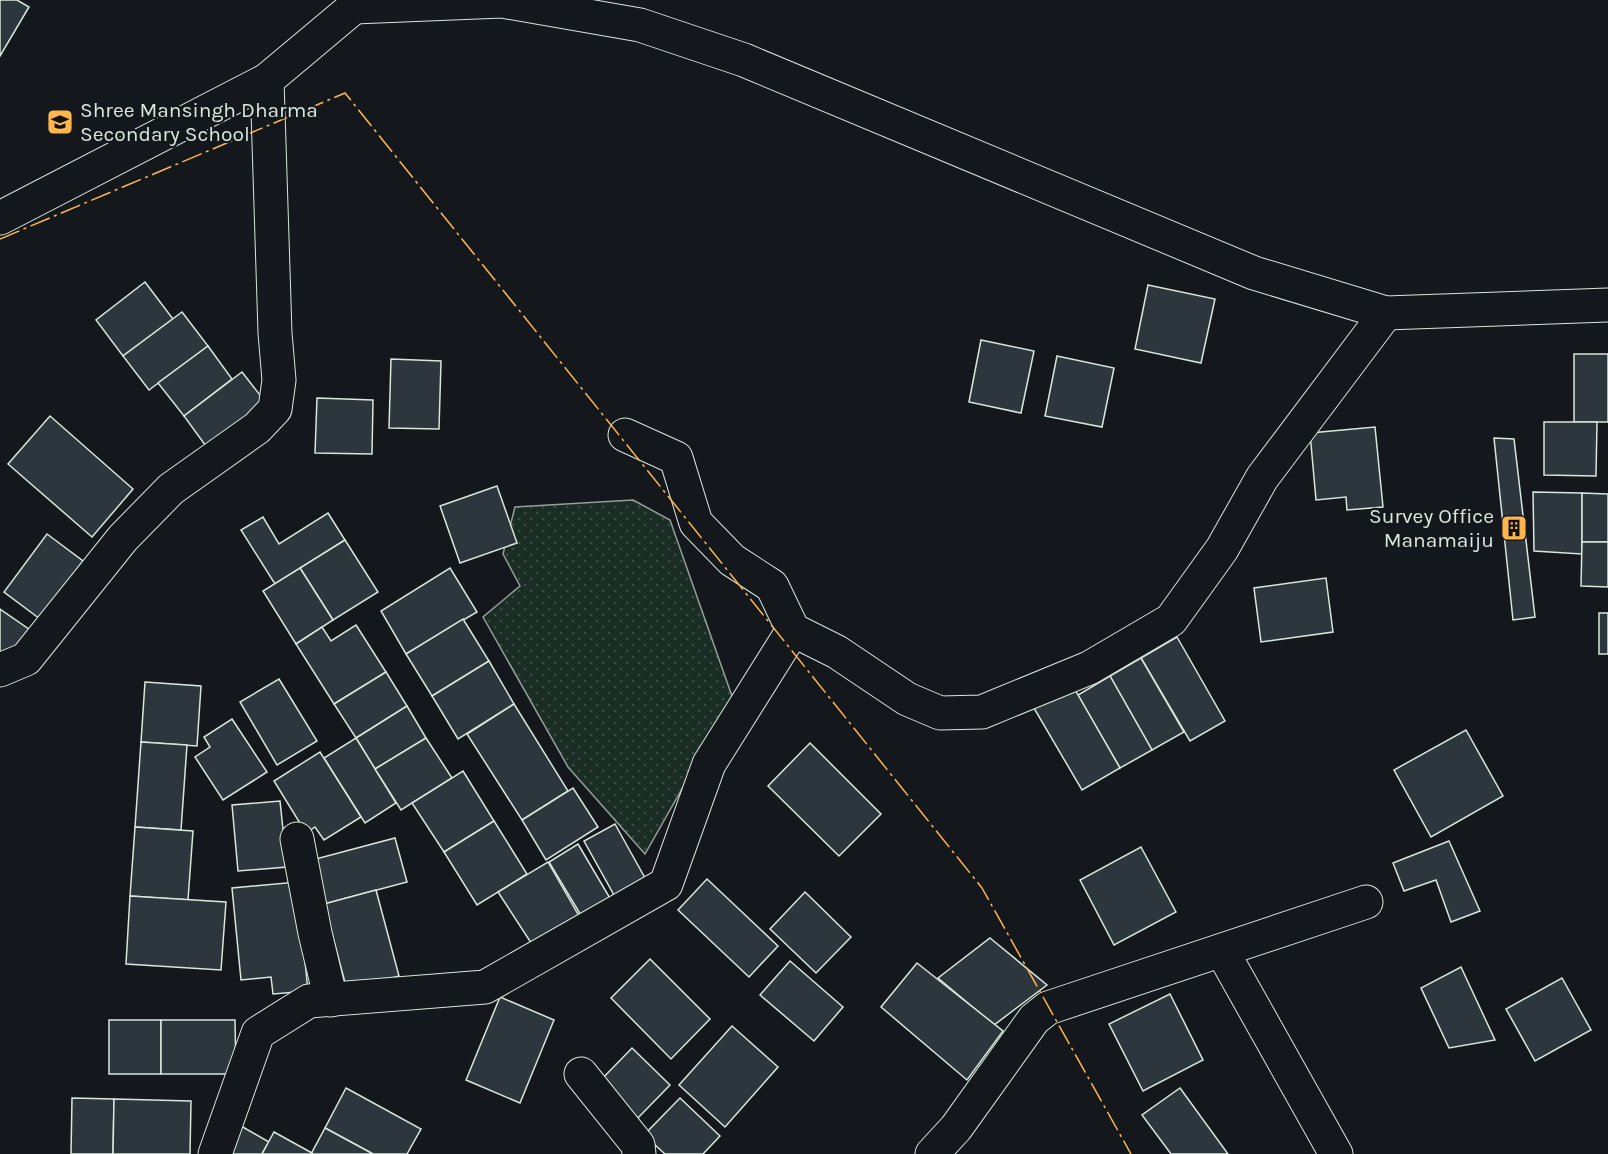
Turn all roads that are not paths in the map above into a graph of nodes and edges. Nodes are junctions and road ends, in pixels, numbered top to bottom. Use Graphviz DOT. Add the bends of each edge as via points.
graph roads {
  1 [pos="356,2"];
  2 [pos="267,80"];
  3 [pos="0,218"];
  4 [pos="1608,305"];
  5 [pos="1386,314"];
  6 [pos="625,435"];
  7 [pos="793,630"];
  8 [pos="0,670"];
  9 [pos="297,839"];
  10 [pos="1366,902"];
  11 [pos="1222,951"];
  12 [pos="331,1000"];
  13 [pos="581,1074"];
  14 [pos="215,1154"];
  15 [pos="639,1154"];
  16 [pos="932,1154"];
  17 [pos="1336,1154"];
  1 -- 2 [label="street"];
  1 -- 5 [label="street" via="502,1 640,25 744,60 1254,273"];
  2 -- 3 [label="street"];
  2 -- 8 [label="street" via="279,380 275,409 257,428 171,489 123,538 26,659"];
  4 -- 5 [label="street"];
  5 -- 7 [label="street" via="1262,478 1222,549 1171,620 1089,668 982,712 940,713 907,699 837,652"];
  6 -- 7 [label="street" via="676,458 696,523 732,560 772,586"];
  7 -- 12 [label="street" via="709,764 666,884 485,987"];
  9 -- 12 [label="street"];
  10 -- 11 [label="street"];
  11 -- 16 [label="street" via="1048,1008 1034,1019 956,1128"];
  11 -- 17 [label="street"];
  12 -- 14 [label="street" via="309,1001 258,1033"];
  13 -- 15 [label="street" via="638,1145"];
}
